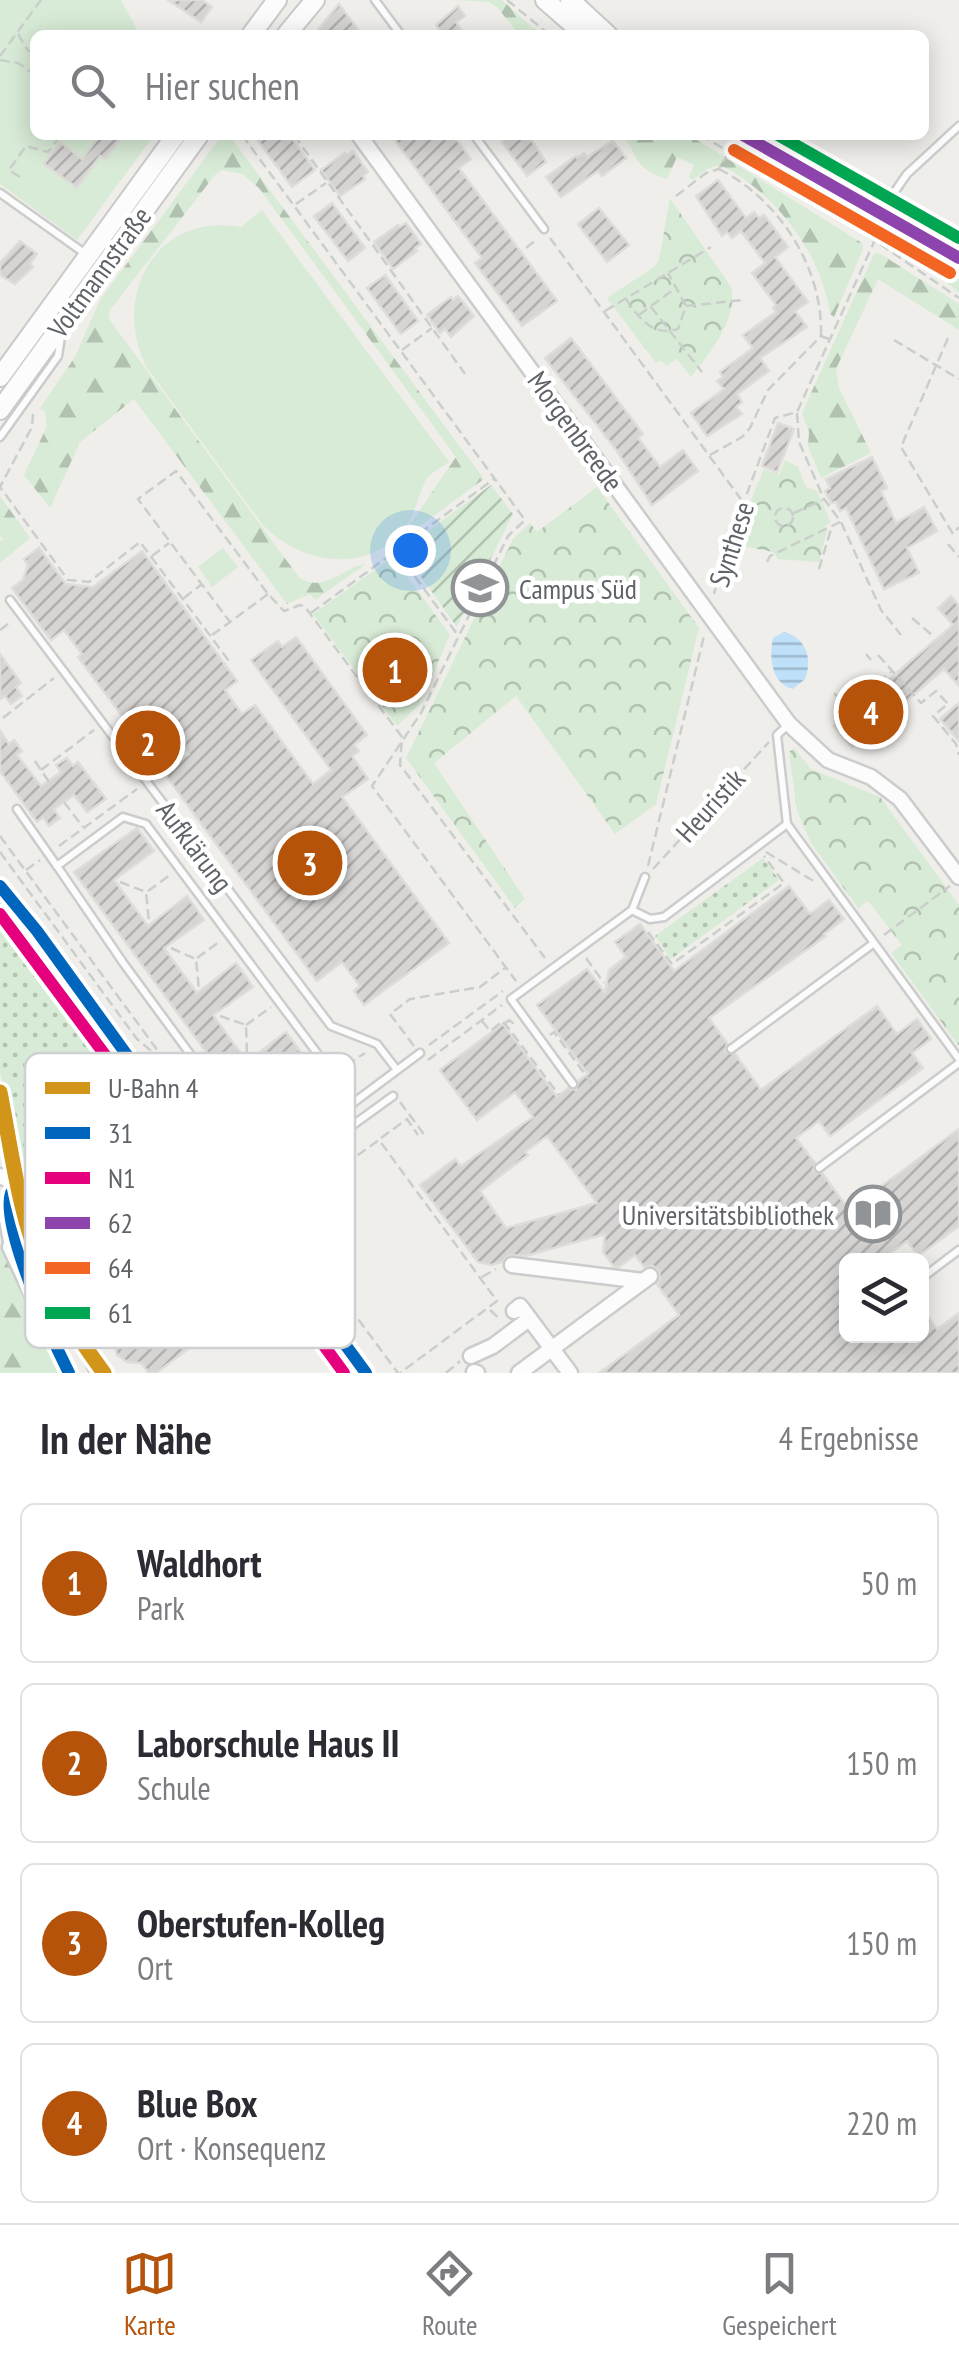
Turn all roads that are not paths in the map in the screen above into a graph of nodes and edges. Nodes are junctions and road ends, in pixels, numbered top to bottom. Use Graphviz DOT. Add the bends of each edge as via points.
graph roads {
  1 [pos="315,0"];
  2 [pos="375,0"];
  3 [pos="545,0"];
  4 [pos="570,0"];
  5 [pos="273,6"];
  6 [pos="255,30"];
  7 [pos="284,30"];
  8 [pos="290,30"];
  9 [pos="397,30"];
  10 [pos="579,30"];
  11 [pos="603,30"];
  12 [pos="959,126"];
  13 [pos="172,140"];
  14 [pos="195,140"];
  15 [pos="363,140"];
  16 [pos="478,140"];
  17 [pos="753,140"];
  18 [pos="0,192"];
  19 [pos="885,203"];
  20 [pos="544,229"];
  21 [pos="88,256"];
  22 [pos="959,258"];
  23 [pos="62,323"];
  24 [pos="0,377"];
  25 [pos="0,410"];
  26 [pos="0,437"];
  27 [pos="10,600"];
  28 [pos="787,729"];
  29 [pos="16,809"];
  30 [pos="787,824"];
  31 [pos="57,866"];
  32 [pos="645,877"];
  33 [pos="959,878"];
  34 [pos="0,886"];
  35 [pos="632,910"];
  36 [pos="874,943"];
  37 [pos="732,1049"];
  38 [pos="422,1051"];
  39 [pos="125,1053"];
  40 [pos="190,1053"];
  41 [pos="316,1053"];
  42 [pos="959,1061"];
  43 [pos="397,1070"];
  44 [pos="573,1084"];
  45 [pos="393,1096"];
  46 [pos="355,1104"];
  47 [pos="355,1124"];
  48 [pos="818,1168"];
  49 [pos="0,1176"];
  50 [pos="25,1180"];
  51 [pos="18,1185"];
  52 [pos="0,1218"];
  53 [pos="959,1250"];
  54 [pos="14,1252"];
  55 [pos="512,1265"];
  56 [pos="929,1273"];
  57 [pos="25,1279"];
  58 [pos="514,1311"];
  59 [pos="529,1319"];
  60 [pos="56,1348"];
  61 [pos="348,1348"];
  62 [pos="552,1349"];
  63 [pos="474,1367"];
  64 [pos="69,1373"];
  65 [pos="366,1373"];
  66 [pos="519,1373"];
  67 [pos="570,1373"];
  1 -- 8 [label="street"];
  2 -- 9 [label="lane"];
  3 -- 10 [label="street"];
  4 -- 11 [label="street"];
  5 -- 6 [label="street"];
  5 -- 7 [label="street"];
  12 -- 19 [label="lane"];
  13 -- 21 [label="street, Voltmannstraße"];
  14 -- 23 [label="street, Voltmannstraße"];
  15 -- 28 [label="street, Morgenbreede"];
  16 -- 20 [label="lane"];
  17 -- 19 [label="street"];
  18 -- 21 [label="lane"];
  19 -- 22 [label="street"];
  21 -- 24 [label="street, Voltmannstraße"];
  23 -- 25 [label="street, Voltmannstraße"];
  23 -- 26 [label="lane" via="58,356"];
  27 -- 43 [label="lane, Aufklärung" via="332,1026 377,1044"];
  28 -- 30 [label="lane"];
  28 -- 33 [label="street, Morgenbreede" via="900,799"];
  29 -- 31 [label="lane"];
  30 -- 35 [label="lane" via="664,917"];
  30 -- 36 [label="lane"];
  31 -- 40 [label="lane"];
  31 -- 41 [label="lane" via="123,817 146,824"];
  32 -- 35 [label="lane"];
  34 -- 39 [label="street"];
  35 -- 44 [label="lane" via="511,999"];
  36 -- 37 [label="lane"];
  36 -- 42 [label="lane"];
  38 -- 43 [label="lane"];
  42 -- 48 [label="lane"];
  43 -- 46 [label="lane"];
  45 -- 47 [label="lane"];
  49 -- 51 [label="street"];
  50 -- 51 [label="street"];
  51 -- 54 [label="street" via="5,1204"];
  52 -- 54 [label="street"];
  53 -- 56 [label="lane"];
  54 -- 57 [label="street"];
  55 -- 62 [label="street" via="647,1279"];
  58 -- 59 [label="street" via="520,1306"];
  59 -- 62 [label="street"];
  59 -- 63 [label="street"];
  60 -- 64 [label="street"];
  61 -- 65 [label="street"];
  62 -- 66 [label="street"];
  62 -- 67 [label="street"];
}
